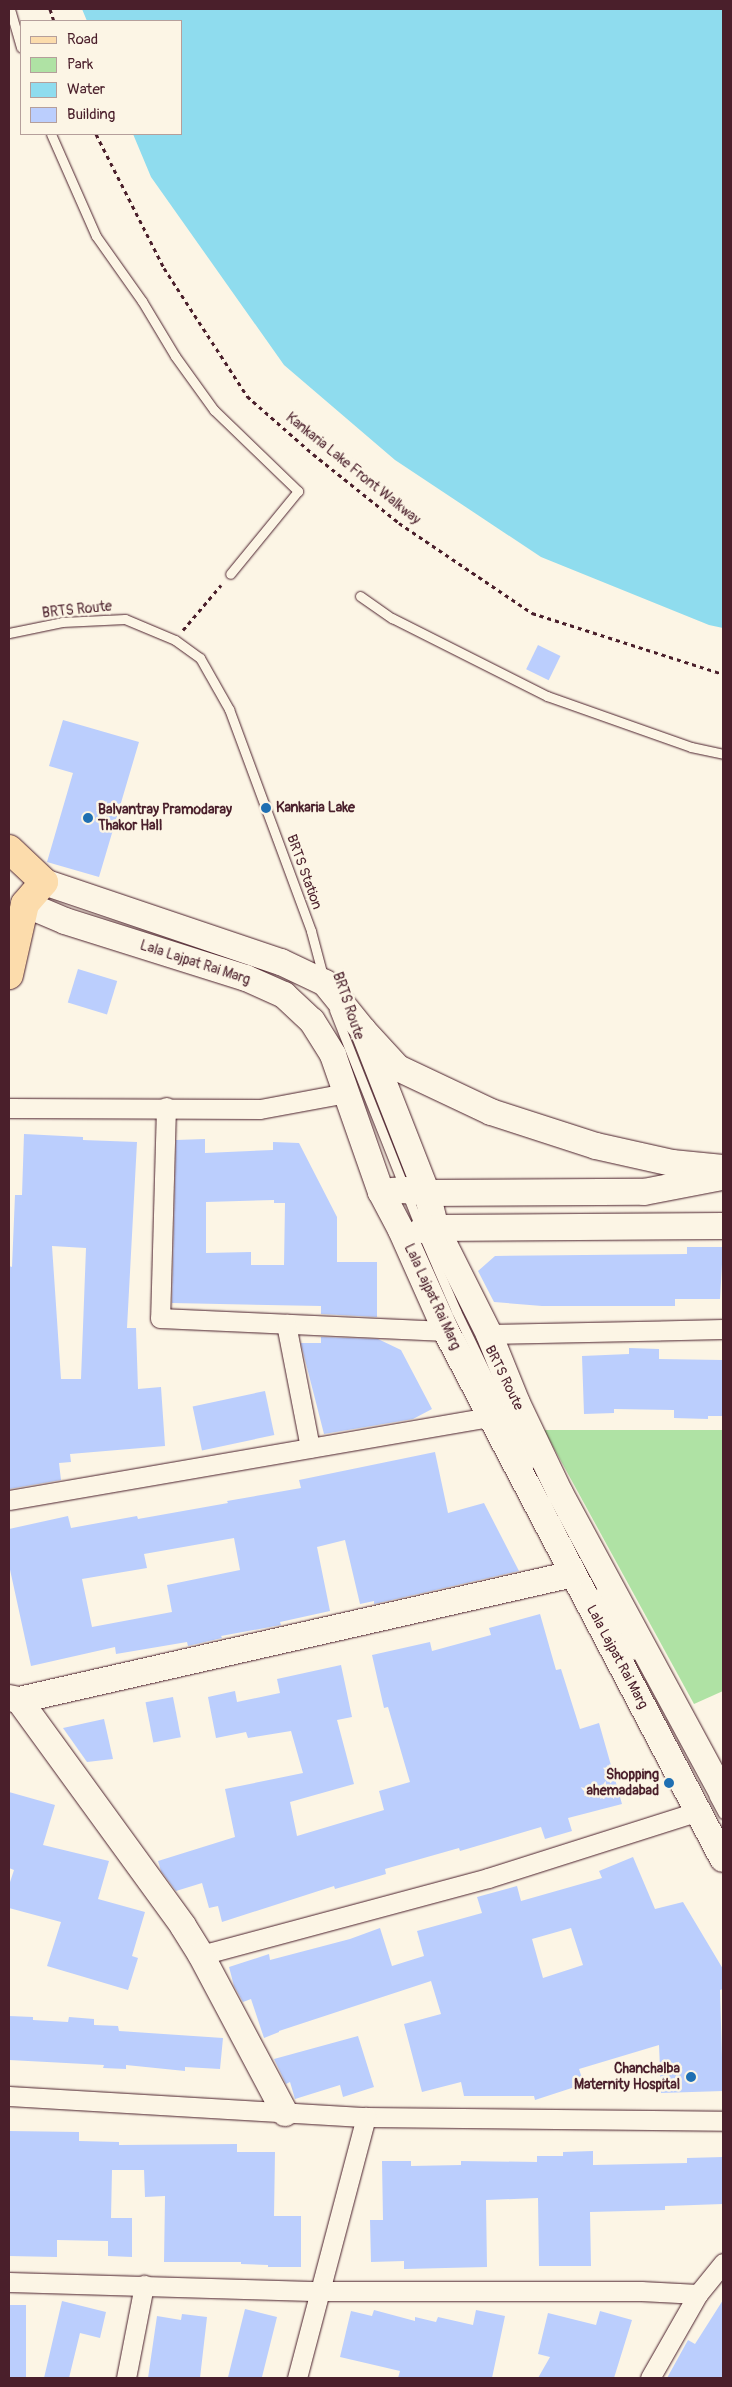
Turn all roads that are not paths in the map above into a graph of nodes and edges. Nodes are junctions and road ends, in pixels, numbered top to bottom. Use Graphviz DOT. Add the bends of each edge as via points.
graph roads {
  1 [pos="10,9"];
  2 [pos="20,44"];
  3 [pos="51,135"];
  4 [pos="230,574"];
  5 [pos="360,596"];
  6 [pos="9,633"];
  7 [pos="229,710"];
  8 [pos="723,754"];
  9 [pos="9,849"];
  10 [pos="44,882"];
  11 [pos="17,899"];
  12 [pos="311,931"];
  13 [pos="9,975"];
  14 [pos="325,983"];
  15 [pos="363,1030"];
  16 [pos="346,1093"];
  17 [pos="166,1107"];
  18 [pos="9,1108"];
  19 [pos="723,1168"];
  20 [pos="723,1176"];
  21 [pos="404,1192"];
  22 [pos="723,1226"];
  23 [pos="419,1230"];
  24 [pos="286,1324"];
  25 [pos="723,1329"];
  26 [pos="446,1331"];
  27 [pos="489,1334"];
  28 [pos="491,1417"];
  29 [pos="310,1448"];
  30 [pos="534,1471"];
  31 [pos="9,1500"];
  32 [pos="584,1580"];
  33 [pos="637,1661"];
  34 [pos="14,1699"];
  35 [pos="715,1793"];
  36 [pos="723,1860"];
  37 [pos="201,1955"];
  38 [pos="9,2096"];
  39 [pos="285,2112"];
  40 [pos="366,2117"];
  41 [pos="723,2121"];
  42 [pos="723,2263"];
  43 [pos="9,2282"];
  44 [pos="144,2285"];
  45 [pos="320,2291"];
  46 [pos="698,2294"];
  47 [pos="126,2378"];
  48 [pos="297,2378"];
  49 [pos="650,2378"];
  1 -- 2 [label="lane"];
  3 -- 4 [label="lane" via="96,236 142,301 175,356 214,410 298,491"];
  5 -- 8 [label="lane" via="392,618 548,696"];
  6 -- 7 [label="lane, BRTS Route" via="62,622 125,619 175,640 200,658"];
  7 -- 12 [label="lane, BRTS Station"];
  9 -- 10 [label="main road"];
  10 -- 11 [label="main road"];
  10 -- 14 [label="main road" via="282,962"];
  11 -- 13 [label="main road"];
  11 -- 16 [label="main road, Lala Lajpat Rai Marg" via="64,921 246,978 284,995 312,1021 333,1055"];
  12 -- 14 [label="lane, BRTS Route"];
  14 -- 15 [label="main road"];
  14 -- 21 [label="lane, BRTS Route"];
  15 -- 19 [label="main road" via="398,1068 491,1112 596,1146 672,1163"];
  15 -- 21 [label="main road, Lala Lajpat Rai Marg"];
  16 -- 17 [label="street" via="260,1109"];
  16 -- 21 [label="main road, Lala Lajpat Rai Marg"];
  17 -- 18 [label="street"];
  17 -- 24 [label="street" via="160,1318"];
  20 -- 21 [label="main road" via="644,1192"];
  21 -- 23 [label="main road, Lala Lajpat Rai Marg"];
  21 -- 23 [label="main road, Lala Lajpat Rai Marg"];
  22 -- 23 [label="main road"];
  23 -- 26 [label="main road, Lala Lajpat Rai Marg"];
  23 -- 27 [label="main road, Lala Lajpat Rai Marg"];
  23 -- 30 [label="lane, BRTS Route"];
  24 -- 26 [label="street"];
  24 -- 29 [label="street"];
  25 -- 27 [label="street"];
  26 -- 28 [label="main road, Lala Lajpat Rai Marg"];
  27 -- 35 [label="main road, Lala Lajpat Rai Marg" via="517,1403 560,1493"];
  28 -- 29 [label="street"];
  28 -- 32 [label="main road, Lala Lajpat Rai Marg"];
  29 -- 31 [label="street"];
  32 -- 33 [label="lane"];
  32 -- 34 [label="main road"];
  32 -- 35 [label="main road, Lala Lajpat Rai Marg"];
  34 -- 37 [label="main road" via="183,1926"];
  35 -- 36 [label="main road, Lala Lajpat Rai Marg"];
  35 -- 37 [label="street" via="488,1878"];
  37 -- 39 [label="main road"];
  38 -- 39 [label="street"];
  39 -- 40 [label="street"];
  40 -- 41 [label="street"];
  40 -- 45 [label="street"];
  42 -- 46 [label="street"];
  43 -- 44 [label="street"];
  44 -- 45 [label="street"];
  44 -- 47 [label="street"];
  45 -- 46 [label="street" via="641,2291"];
  45 -- 48 [label="street"];
  46 -- 49 [label="street"];
}
